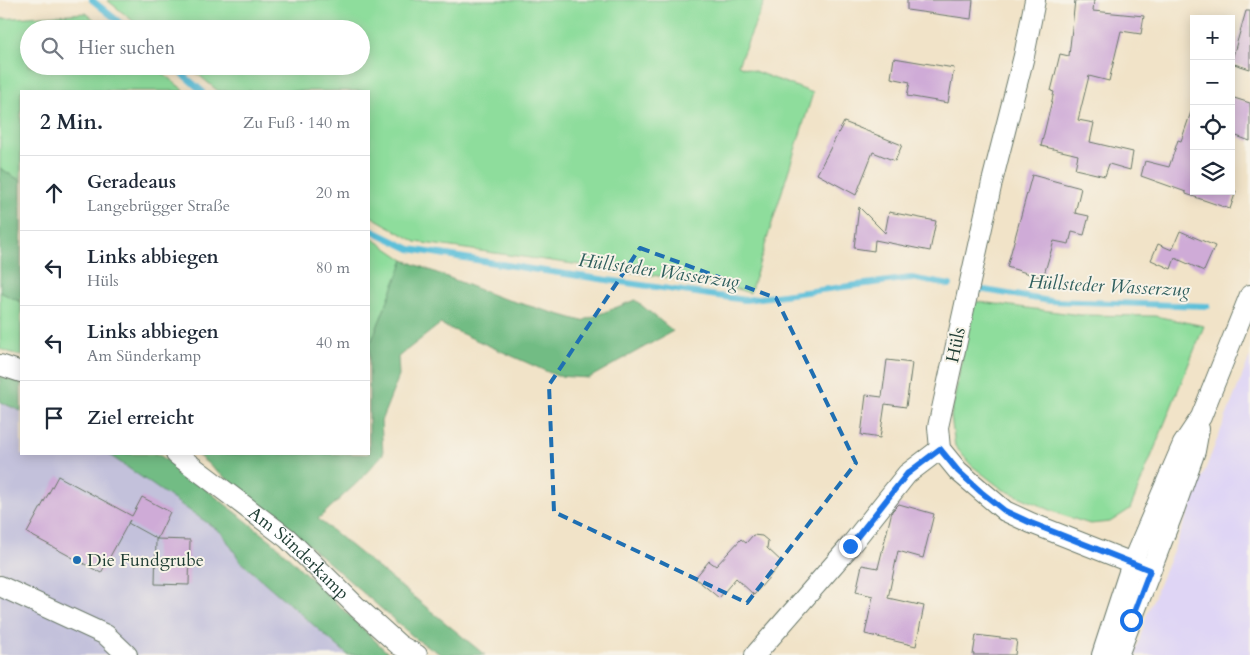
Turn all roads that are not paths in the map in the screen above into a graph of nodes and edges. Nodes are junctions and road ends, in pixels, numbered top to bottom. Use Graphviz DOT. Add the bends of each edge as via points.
graph roads {
  1 [pos="1035,0"];
  2 [pos="1250,295"];
  3 [pos="0,366"];
  4 [pos="20,372"];
  5 [pos="940,449"];
  6 [pos="177,455"];
  7 [pos="1141,566"];
  8 [pos="0,586"];
  9 [pos="127,655"];
  10 [pos="417,655"];
  11 [pos="755,655"];
  12 [pos="1102,655"];
  13 [pos="1118,655"];
  1 -- 5 [label="street, Hüls" via="938,427"];
  2 -- 7 [label="street" via="1201,418 1195,451 1174,510"];
  3 -- 4 [label="street"];
  5 -- 7 [label="street" via="958,471 1005,511"];
  5 -- 11 [label="street" via="907,474 850,546"];
  6 -- 10 [label="street, Am Sünderkamp" via="287,538 357,608 399,645"];
  7 -- 12 [label="street"];
  7 -- 13 [label="street"];
  8 -- 9 [label="street" via="106,635"];
}
